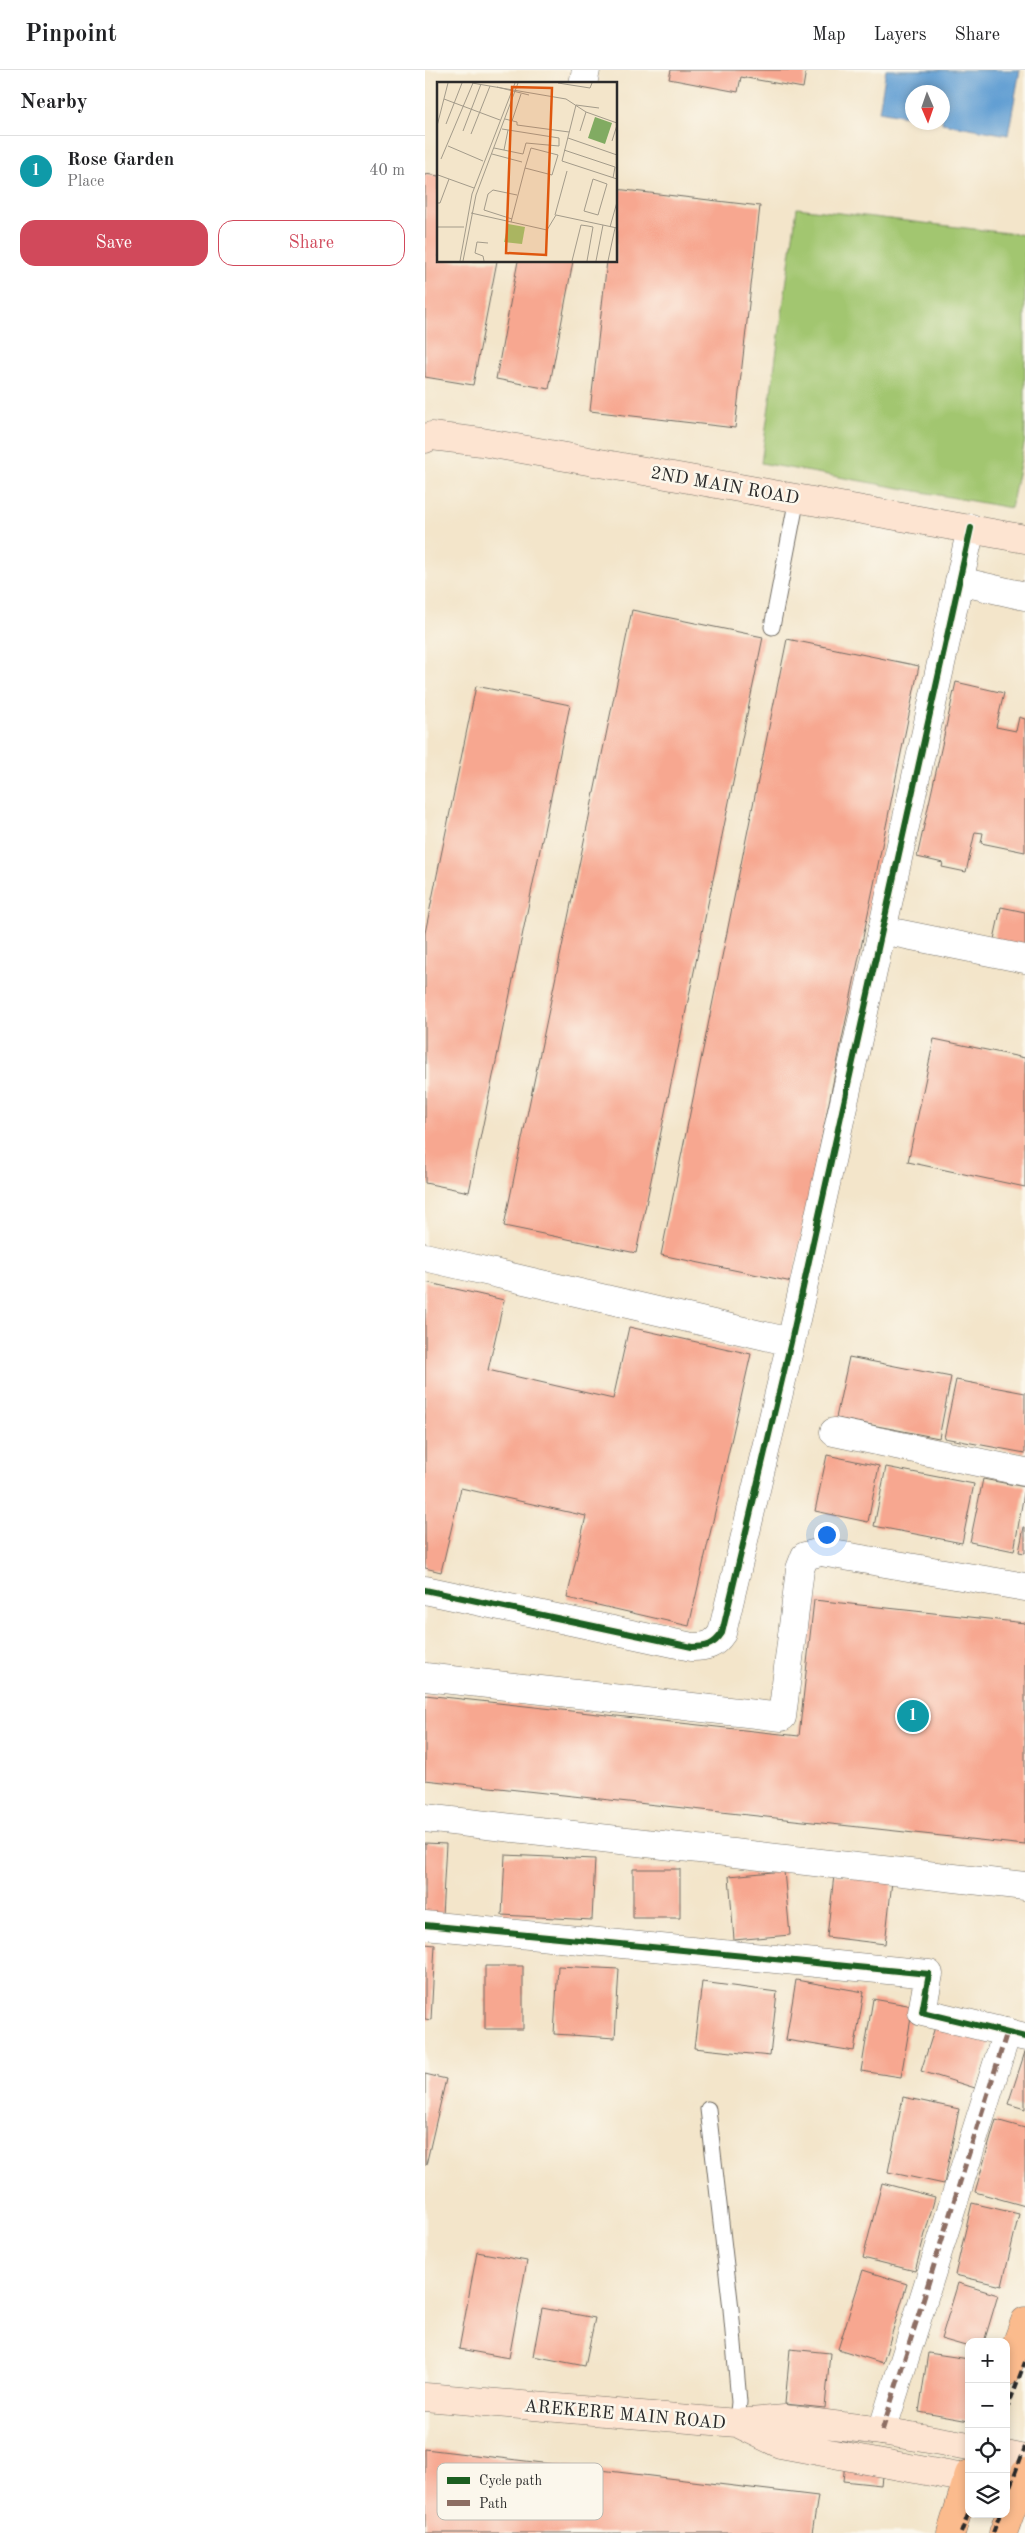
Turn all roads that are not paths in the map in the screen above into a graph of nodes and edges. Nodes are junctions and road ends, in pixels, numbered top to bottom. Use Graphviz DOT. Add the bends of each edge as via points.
graph roads {
  1 [pos="425,440"];
  2 [pos="797,498"];
  3 [pos="971,528"];
  4 [pos="1025,539"];
  5 [pos="959,581"];
  6 [pos="1025,596"];
  7 [pos="772,627"];
  8 [pos="882,930"];
  9 [pos="1025,959"];
  10 [pos="425,1258"];
  11 [pos="791,1342"];
  12 [pos="834,1432"];
  13 [pos="1025,1472"];
  14 [pos="1025,1587"];
  15 [pos="425,1590"];
  16 [pos="425,1677"];
  17 [pos="425,1818"];
  18 [pos="1025,1886"];
  19 [pos="425,1925"];
  20 [pos="1016,2035"];
  21 [pos="708,2109"];
  22 [pos="1025,2321"];
  23 [pos="1010,2361"];
  24 [pos="425,2397"];
  25 [pos="737,2423"];
  26 [pos="882,2431"];
  27 [pos="965,2445"];
  28 [pos="1010,2456"];
  29 [pos="1025,2460"];
  30 [pos="965,2476"];
  31 [pos="965,2487"];
  32 [pos="1018,2488"];
  33 [pos="951,2533"];
  34 [pos="1003,2533"];
  1 -- 2 [label="street, 2ND MAIN ROAD" via="431,436 482,442"];
  2 -- 3 [label="street, 2ND MAIN ROAD"];
  2 -- 7 [label="lane"];
  3 -- 4 [label="street, 2ND MAIN ROAD"];
  3 -- 5 [label="street"];
  5 -- 6 [label="street"];
  5 -- 8 [label="street"];
  8 -- 9 [label="street"];
  8 -- 11 [label="street"];
  10 -- 11 [label="street"];
  11 -- 15 [label="street" via="722,1633 715,1643 692,1647"];
  12 -- 13 [label="street"];
  14 -- 16 [label="street" via="821,1552 805,1556 800,1569 782,1717"];
  17 -- 18 [label="street"];
  19 -- 20 [label="street" via="929,1974 922,2012"];
  20 -- 26 [label="street"];
  21 -- 25 [label="lane" via="731,2309 739,2402"];
  22 -- 23 [label="main road"];
  24 -- 25 [label="street, AREKERE MAIN ROAD"];
  25 -- 26 [label="street" via="785,2419"];
  25 -- 30 [label="street, AREKERE MAIN ROAD" via="780,2444"];
  26 -- 27 [label="street"];
  28 -- 29 [label="street"];
  31 -- 33 [label="main road"];
  32 -- 34 [label="main road"];
}
